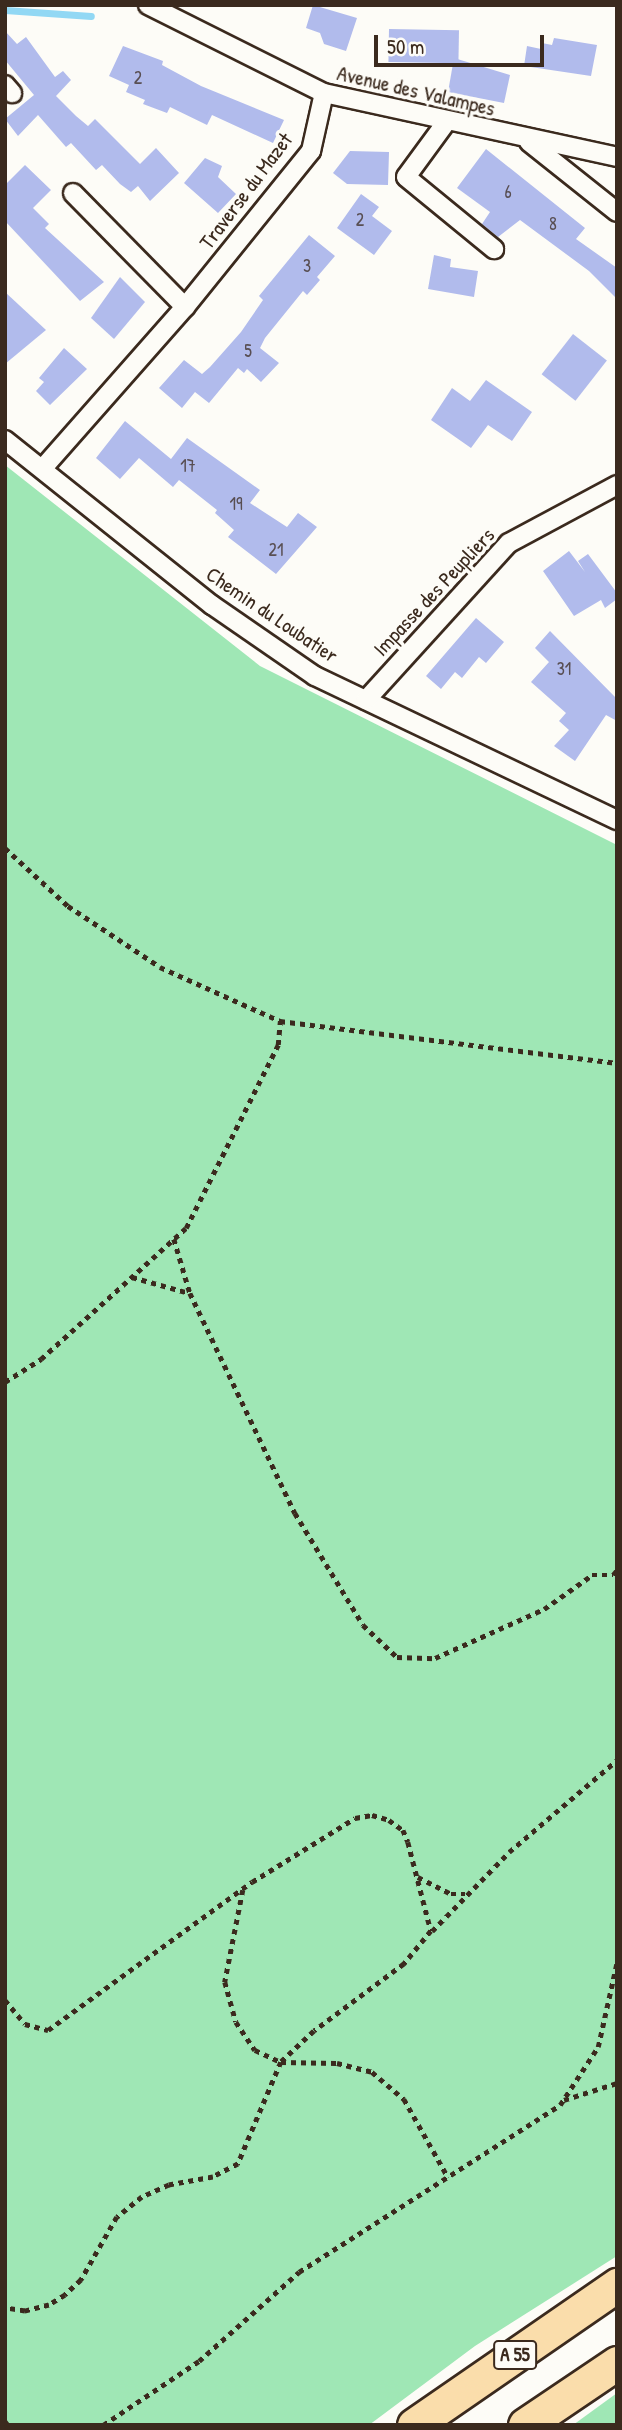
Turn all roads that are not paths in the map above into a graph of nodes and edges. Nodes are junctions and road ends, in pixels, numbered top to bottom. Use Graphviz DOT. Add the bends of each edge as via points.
graph roads {
  1 [pos="148,5"];
  2 [pos="324,93"];
  3 [pos="447,121"];
  4 [pos="525,139"];
  5 [pos="617,158"];
  6 [pos="73,193"];
  7 [pos="617,212"];
  8 [pos="494,249"];
  9 [pos="185,307"];
  10 [pos="5,440"];
  11 [pos="43,468"];
  12 [pos="617,485"];
  13 [pos="366,700"];
  14 [pos="617,801"];
  15 [pos="609,817"];
  16 [pos="617,2286"];
  17 [pos="617,2363"];
  18 [pos="414,2425"];
  19 [pos="525,2425"];
  1 -- 2 [label="street, Avenue des Valampes"];
  2 -- 3 [label="street, Avenue des Valampes"];
  2 -- 9 [label="street, Traverse du Mazet" via="311,151"];
  3 -- 4 [label="street, Avenue des Valampes"];
  3 -- 8 [label="street" via="406,177"];
  4 -- 5 [label="street, Avenue des Valampes"];
  4 -- 7 [label="street, Avenue des Valampes"];
  6 -- 9 [label="street"];
  9 -- 11 [label="street, Traverse du Mazet"];
  10 -- 11 [label="street, Chemin du Loubatier"];
  11 -- 13 [label="street, Chemin du Loubatier" via="212,605 315,676"];
  12 -- 13 [label="street, Impasse des Peupliers" via="509,542"];
  13 -- 15 [label="street, Chemin du Loubatier"];
  14 -- 15 [label="street"];
  16 -- 18 [label="highway, A 55"];
  17 -- 19 [label="highway"];
}
